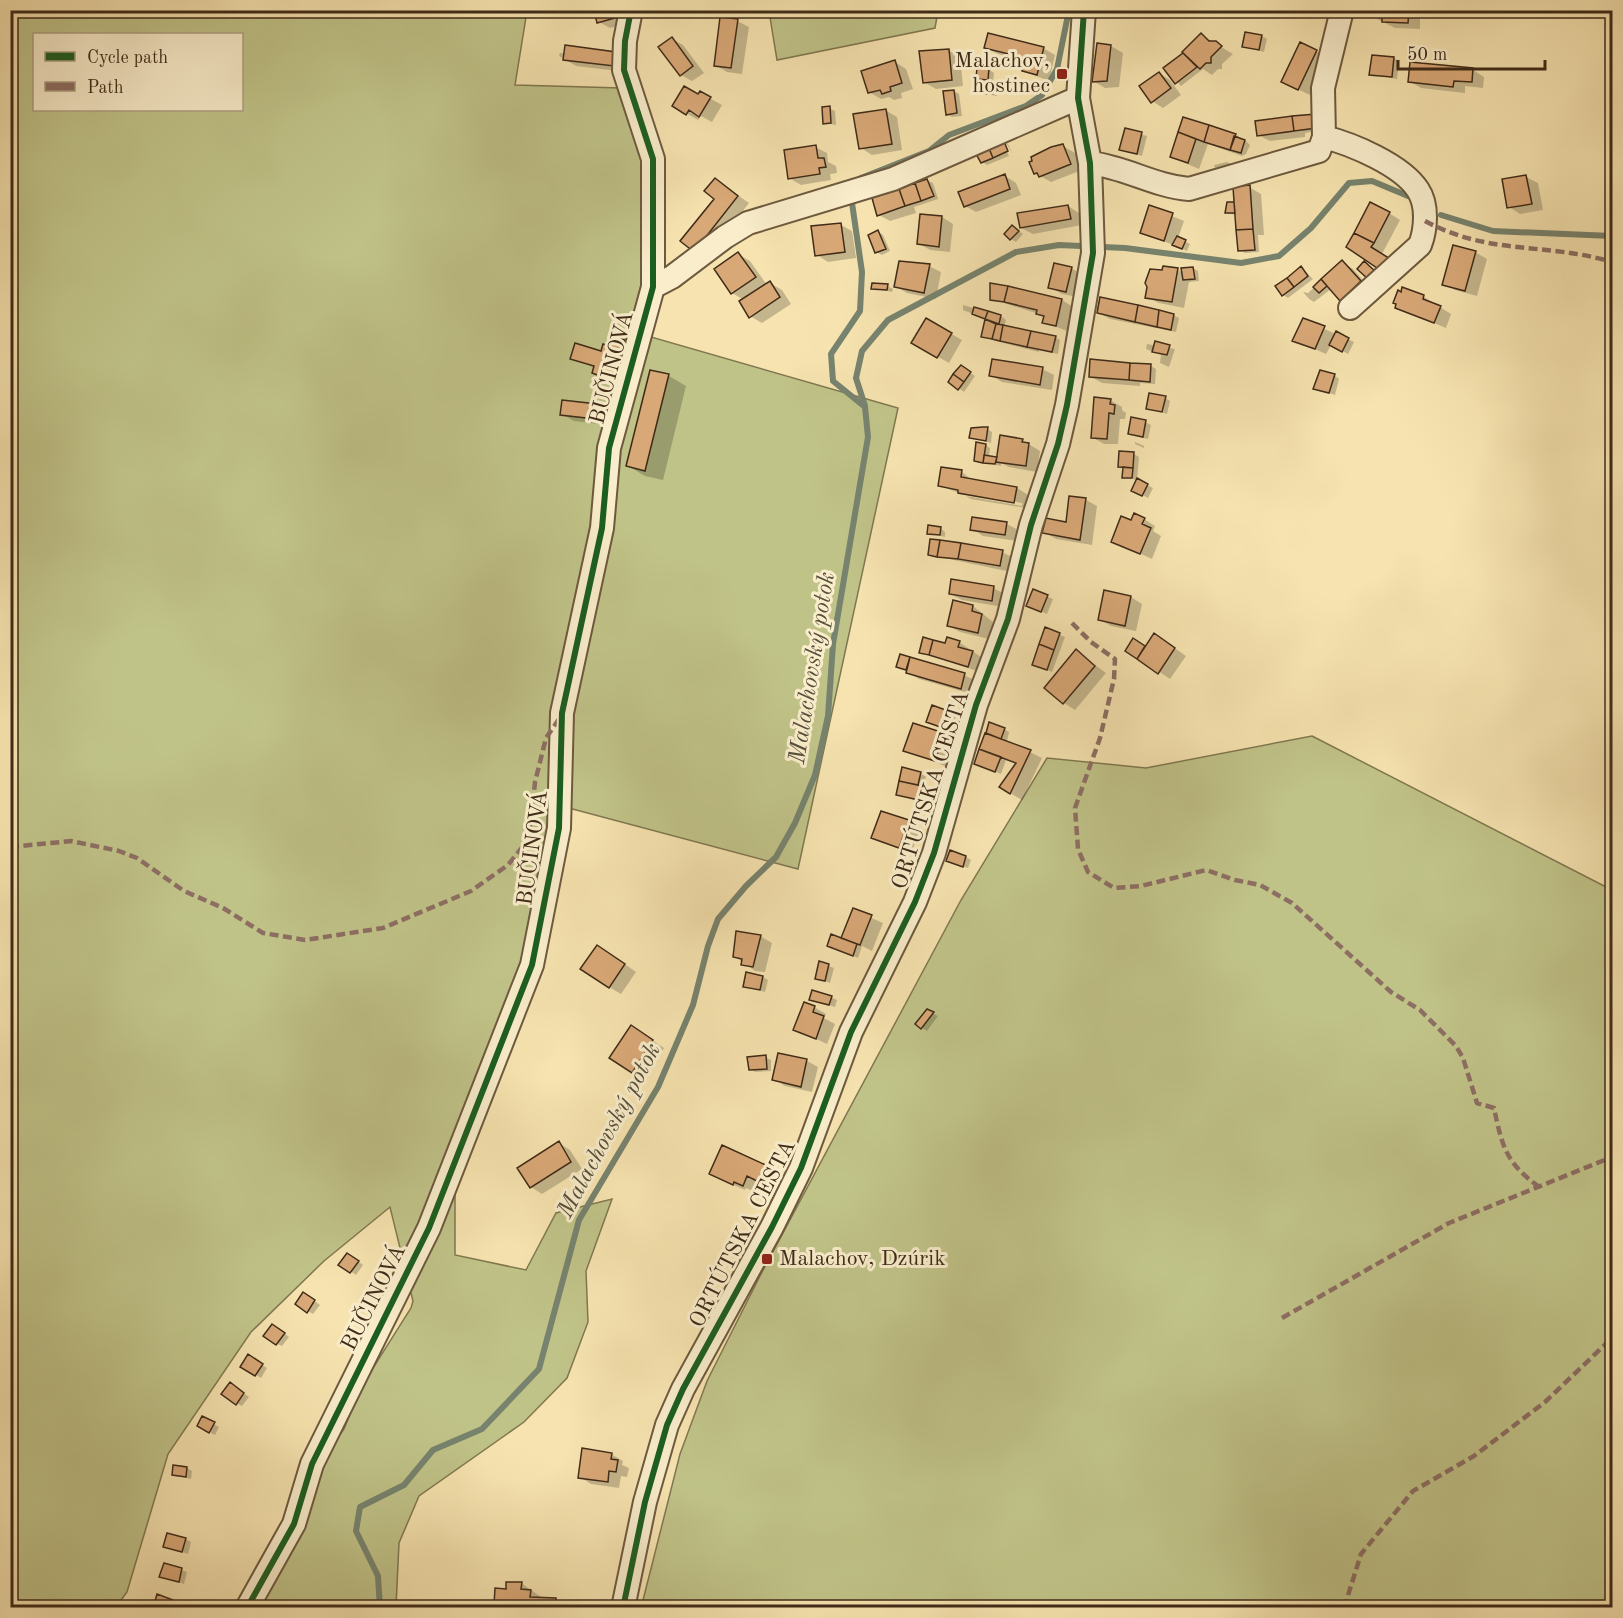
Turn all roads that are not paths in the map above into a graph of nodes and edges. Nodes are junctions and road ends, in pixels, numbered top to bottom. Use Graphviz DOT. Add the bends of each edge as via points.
graph roads {
  1 [pos="631,10"];
  2 [pos="1084,10"];
  3 [pos="1342,10"];
  4 [pos="1078,98"];
  5 [pos="1324,137"];
  6 [pos="1090,163"];
  7 [pos="653,287"];
  8 [pos="1350,308"];
  9 [pos="246,1608"];
  10 [pos="623,1608"];
  1 -- 7 [label="street, BUČINOVÁ" via="624,70 653,159"];
  2 -- 4 [label="street, ORTÚTSKA CESTA"];
  3 -- 5 [label="street" via="1323,88"];
  4 -- 6 [label="street, ORTÚTSKA CESTA"];
  4 -- 7 [label="street, BUČINOVÁ" via="916,169 748,224"];
  5 -- 6 [label="street" via="1319,151 1313,154 1189,189 1171,188 1114,166"];
  5 -- 8 [label="street" via="1348,143 1403,175 1418,189 1425,215 1420,245"];
  6 -- 10 [label="street, ORTÚTSKA CESTA" via="1093,246 1058,444 1042,485 1008,619 965,739 934,853 915,902 851,1032 801,1168 667,1425 645,1502"];
  7 -- 9 [label="street, BUČINOVÁ" via="609,447 602,528 562,713 559,828 532,965 429,1228 312,1464 294,1524"];
}
